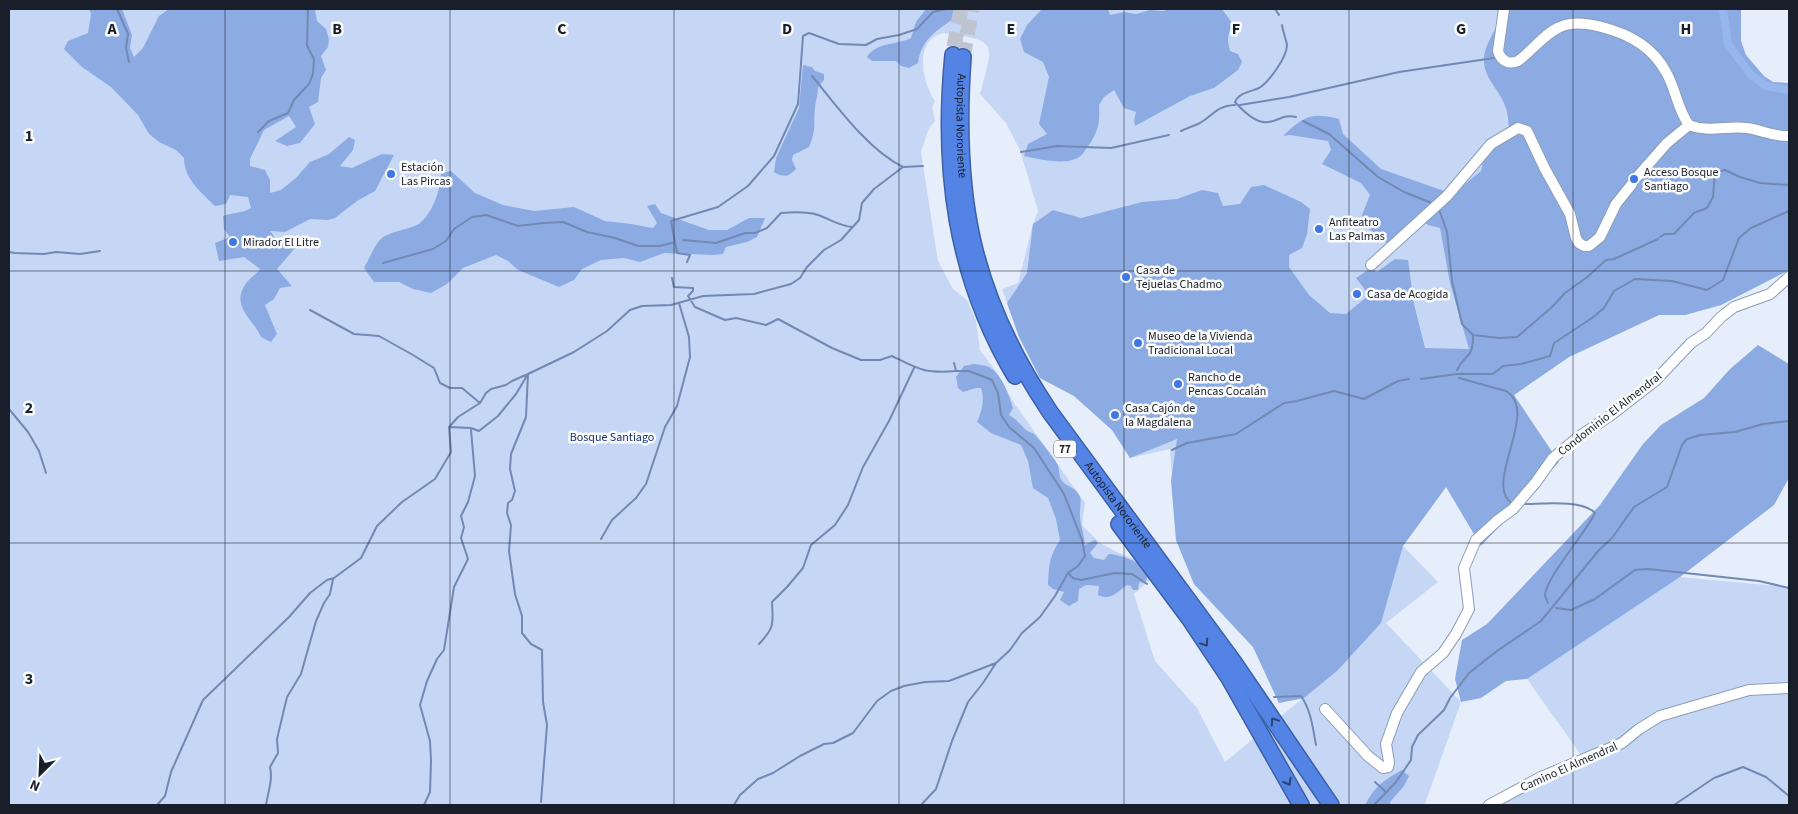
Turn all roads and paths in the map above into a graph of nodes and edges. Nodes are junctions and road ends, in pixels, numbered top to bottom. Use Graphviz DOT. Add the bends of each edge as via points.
graph roads {
  1 [pos="1504,9"];
  2 [pos="1689,125"];
  3 [pos="1789,136"];
  4 [pos="1371,265"];
  5 [pos="1789,277"];
  6 [pos="1789,688"];
  7 [pos="1325,709"];
  8 [pos="1300,803"];
  9 [pos="1331,805"];
  10 [pos="1489,805"];
  1 -- 2 [label="street" via="1498,52 1505,62 1518,61 1553,30 1569,24 1600,27 1623,34 1640,43 1659,61"];
  2 -- 3 [label="street" via="1709,129 1749,128 1772,136"];
  2 -- 4 [label="street" via="1667,143 1635,180 1616,204 1600,237 1589,246 1579,243 1570,214 1533,141 1527,131 1518,128 1491,144 1447,196"];
  5 -- 7 [label="street, Condominio El Almendral" via="1770,294 1734,307 1706,334 1685,348 1655,381 1553,458 1514,509 1476,540 1464,568 1470,609 1443,653 1421,672 1398,713 1386,744 1388,767 1383,768 1368,756"];
  6 -- 10 [label="street, Camino El Almendral" via="1749,690 1660,716 1622,743 1541,777"];
  9 -- 8 [label="highway, Autopista Nororiente / 77, one-way" via="1233,661 1046,405 999,324 976,260 965,203 958,56 949,118 950,169 959,234 969,273 992,332 1035,406 1229,678"];
}
